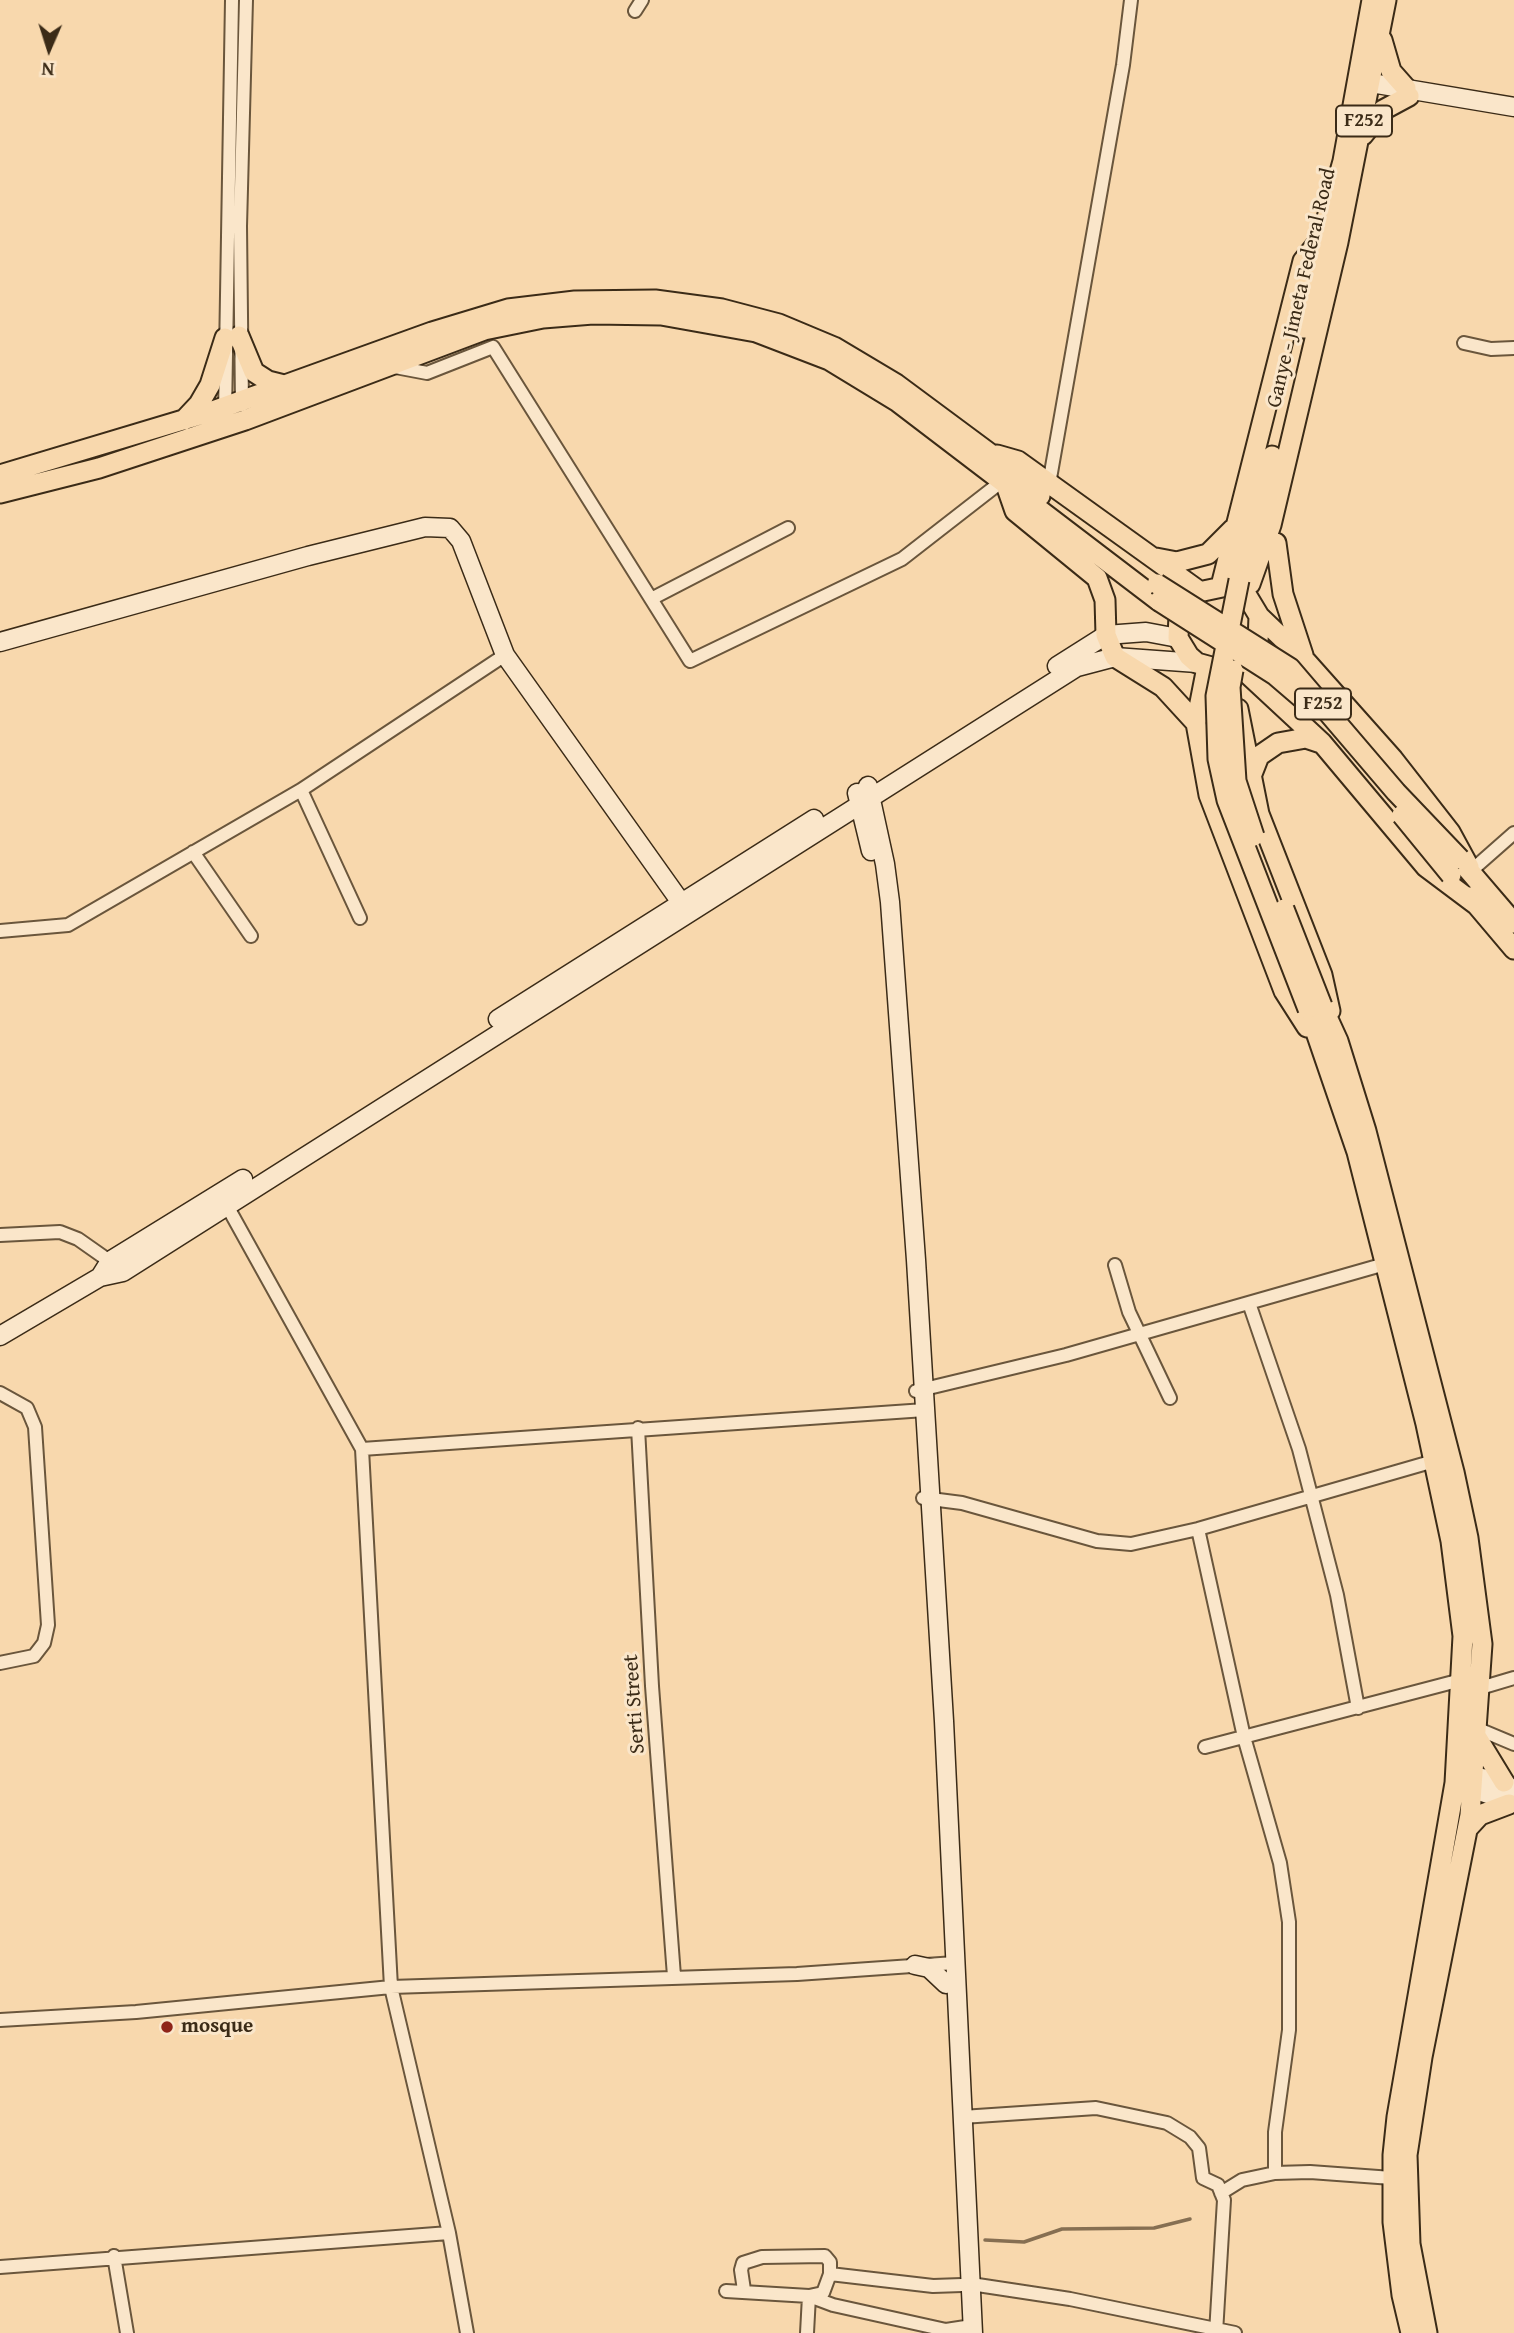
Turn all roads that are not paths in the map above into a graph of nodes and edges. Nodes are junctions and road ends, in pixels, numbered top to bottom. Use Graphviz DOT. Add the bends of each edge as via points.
graph roads {
  1 [pos="232,0"];
  2 [pos="246,0"];
  3 [pos="630,0"];
  4 [pos="642,0"];
  5 [pos="1131,0"];
  6 [pos="1372,0"];
  7 [pos="1386,0"];
  8 [pos="1381,34"];
  9 [pos="1370,87"];
  10 [pos="1412,93"];
  11 [pos="1514,107"];
  12 [pos="1360,139"];
  13 [pos="1330,240"];
  14 [pos="232,337"];
  15 [pos="1464,343"];
  16 [pos="1514,348"];
  17 [pos="385,366"];
  18 [pos="288,386"];
  19 [pos="234,414"];
  20 [pos="183,421"];
  21 [pos="989,453"];
  22 [pos="0,475"];
  23 [pos="1004,484"];
  24 [pos="1049,484"];
  25 [pos="0,493"];
  26 [pos="788,528"];
  27 [pos="1234,528"];
  28 [pos="1276,543"];
  29 [pos="1150,557"];
  30 [pos="1237,584"];
  31 [pos="1199,591"];
  32 [pos="1158,592"];
  33 [pos="651,599"];
  34 [pos="1257,611"];
  35 [pos="1106,635"];
  36 [pos="1178,638"];
  37 [pos="0,642"];
  38 [pos="505,655"];
  39 [pos="1115,657"];
  40 [pos="1304,659"];
  41 [pos="1202,665"];
  42 [pos="1234,665"];
  43 [pos="1196,723"];
  44 [pos="1322,743"];
  45 [pos="1250,779"];
  46 [pos="301,790"];
  47 [pos="864,796"];
  48 [pos="1514,833"];
  49 [pos="193,852"];
  50 [pos="1463,868"];
  51 [pos="680,901"];
  52 [pos="1478,906"];
  53 [pos="360,918"];
  54 [pos="1514,923"];
  55 [pos="0,931"];
  56 [pos="251,936"];
  57 [pos="1514,949"];
  58 [pos="1330,1046"];
  59 [pos="226,1204"];
  60 [pos="0,1235"];
  61 [pos="1385,1264"];
  62 [pos="1115,1265"];
  63 [pos="116,1266"];
  64 [pos="1249,1303"];
  65 [pos="1141,1334"];
  66 [pos="0,1336"];
  67 [pos="920,1390"];
  68 [pos="0,1393"];
  69 [pos="1170,1398"];
  70 [pos="921,1410"];
  71 [pos="638,1428"];
  72 [pos="362,1449"];
  73 [pos="1434,1461"];
  74 [pos="1311,1496"];
  75 [pos="927,1497"];
  76 [pos="1198,1529"];
  77 [pos="0,1663"];
  78 [pos="1514,1678"];
  79 [pos="1469,1684"];
  80 [pos="1358,1707"];
  81 [pos="1476,1732"];
  82 [pos="1244,1737"];
  83 [pos="1514,1744"];
  84 [pos="1205,1747"];
  85 [pos="1464,1780"];
  86 [pos="1510,1796"];
  87 [pos="1468,1828"];
  88 [pos="951,1963"];
  89 [pos="915,1965"];
  90 [pos="674,1976"];
  91 [pos="946,1984"];
  92 [pos="391,1987"];
  93 [pos="0,2020"];
  94 [pos="962,2116"];
  95 [pos="1275,2173"];
  96 [pos="1392,2178"];
  97 [pos="1221,2193"];
  98 [pos="449,2233"];
  99 [pos="114,2256"];
  100 [pos="0,2267"];
  101 [pos="830,2274"];
  102 [pos="966,2284"];
  103 [pos="744,2290"];
  104 [pos="726,2291"];
  105 [pos="809,2296"];
  106 [pos="968,2330"];
  107 [pos="1217,2331"];
  108 [pos="127,2333"];
  109 [pos="467,2333"];
  110 [pos="807,2333"];
  111 [pos="1235,2333"];
  112 [pos="1410,2333"];
  113 [pos="1427,2333"];
  1 -- 14 [label="street"];
  2 -- 14 [label="street"];
  3 -- 4 [label="street" via="635,11"];
  5 -- 24 [label="street"];
  6 -- 13 [label="main road, Ganye - Jimeta Federal Road / F252"];
  7 -- 8 [label="main road, Ganye - Jimeta Federal Road / F252"];
  8 -- 9 [label="main road, Ganye - Jimeta Federal Road / F252"];
  8 -- 10 [label="main road" via="1391,71"];
  9 -- 10 [label="street"];
  9 -- 12 [label="main road, Ganye - Jimeta Federal Road / F252"];
  10 -- 11 [label="street"];
  10 -- 12 [label="main road" via="1383,110"];
  12 -- 13 [label="main road, Ganye - Jimeta Federal Road / F252"];
  13 -- 27 [label="main road" via="1303,261"];
  13 -- 28 [label="main road" via="1337,275"];
  13 -- 30 [label="main road, Ganye - Jimeta Federal Road / F252" via="1271,526"];
  14 -- 18 [label="main road" via="254,372"];
  14 -- 19 [label="street"];
  14 -- 20 [label="main road" via="200,404"];
  15 -- 16 [label="street"];
  17 -- 19 [label="main road"];
  17 -- 23 [label="main road" via="484,330 543,318 633,314 696,319 756,332 829,360 898,402"];
  17 -- 33 [label="street" via="427,373 493,346"];
  18 -- 19 [label="main road"];
  18 -- 21 [label="main road" via="508,309 575,301 655,300 722,309 779,324 834,346 896,384"];
  19 -- 20 [label="main road"];
  19 -- 25 [label="main road" via="99,468"];
  20 -- 22 [label="main road"];
  21 -- 24 [label="main road" via="1018,461"];
  21 -- 32 [label="main road"];
  23 -- 32 [label="main road"];
  23 -- 33 [label="street" via="902,559 690,661"];
  23 -- 35 [label="main road" via="1015,511 1097,578 1105,600"];
  24 -- 29 [label="main road"];
  26 -- 33 [label="street"];
  27 -- 29 [label="main road" via="1208,554 1177,562"];
  27 -- 30 [label="main road"];
  28 -- 34 [label="main road"];
  28 -- 40 [label="main road" via="1283,594"];
  29 -- 31 [label="main road"];
  30 -- 31 [label="main road"];
  30 -- 34 [label="main road"];
  30 -- 58 [label="main road, bridge" via="1230,687 1236,781"];
  31 -- 36 [label="main road" via="1181,610"];
  32 -- 50 [label="main road, F252, bridge" via="1290,668"];
  34 -- 40 [label="main road"];
  34 -- 42 [label="main road" via="1258,642"];
  35 -- 36 [label="street" via="1146,632"];
  35 -- 39 [label="main road"];
  35 -- 47 [label="street"];
  36 -- 41 [label="main road" via="1189,656"];
  37 -- 38 [label="street" via="308,556 450,527 461,541"];
  38 -- 46 [label="street"];
  38 -- 51 [label="street"];
  39 -- 41 [label="street"];
  39 -- 43 [label="main road" via="1163,687"];
  39 -- 47 [label="street" via="1077,667"];
  40 -- 50 [label="main road" via="1450,832"];
  41 -- 42 [label="main road"];
  41 -- 43 [label="main road"];
  42 -- 44 [label="main road"];
  42 -- 45 [label="main road"];
  43 -- 58 [label="main road" via="1209,795 1284,991"];
  44 -- 45 [label="main road" via="1306,738 1278,743 1259,756"];
  44 -- 52 [label="main road" via="1426,867"];
  45 -- 58 [label="main road" via="1259,814 1322,975"];
  46 -- 49 [label="street"];
  46 -- 53 [label="street"];
  47 -- 51 [label="street"];
  47 -- 59 [label="street"];
  47 -- 67 [label="street" via="890,902"];
  48 -- 50 [label="street"];
  49 -- 55 [label="street" via="68,925"];
  49 -- 56 [label="street"];
  50 -- 52 [label="main road, F252"];
  50 -- 54 [label="main road, F252"];
  51 -- 63 [label="street"];
  52 -- 57 [label="main road, F252"];
  58 -- 61 [label="main road"];
  58 -- 79 [label="main road" via="1370,1144 1468,1538 1482,1644"];
  59 -- 63 [label="street"];
  59 -- 72 [label="street"];
  60 -- 63 [label="street" via="60,1232"];
  61 -- 64 [label="street"];
  61 -- 73 [label="main road"];
  62 -- 65 [label="street"];
  63 -- 66 [label="street"];
  64 -- 65 [label="street"];
  64 -- 74 [label="street"];
  65 -- 67 [label="street"];
  65 -- 69 [label="street"];
  67 -- 70 [label="street"];
  68 -- 77 [label="street" via="27,1408 35,1427 48,1625 44,1643 34,1656"];
  70 -- 71 [label="street"];
  70 -- 75 [label="street"];
  71 -- 72 [label="street"];
  71 -- 90 [label="street, Serti Street"];
  72 -- 92 [label="street"];
  73 -- 74 [label="street"];
  73 -- 79 [label="main road" via="1459,1594"];
  74 -- 76 [label="street"];
  74 -- 80 [label="street" via="1337,1595"];
  75 -- 76 [label="street" via="1117,1544"];
  75 -- 88 [label="street"];
  76 -- 82 [label="street"];
  78 -- 79 [label="street"];
  79 -- 80 [label="street"];
  79 -- 81 [label="main road"];
  79 -- 85 [label="main road"];
  80 -- 82 [label="street"];
  81 -- 83 [label="street"];
  81 -- 85 [label="main road"];
  81 -- 86 [label="main road"];
  82 -- 84 [label="street"];
  82 -- 95 [label="street" via="1280,1863 1289,1922 1289,2030 1275,2132"];
  85 -- 86 [label="street"];
  85 -- 87 [label="main road"];
  85 -- 96 [label="main road" via="1396,2117"];
  86 -- 87 [label="main road"];
  87 -- 113 [label="main road" via="1407,2155 1410,2244"];
  88 -- 89 [label="street"];
  88 -- 91 [label="street"];
  88 -- 94 [label="street"];
  89 -- 90 [label="street"];
  89 -- 91 [label="street" via="929,1968"];
  90 -- 92 [label="street"];
  91 -- 102 [label="street"];
  92 -- 93 [label="street"];
  92 -- 98 [label="street"];
  94 -- 97 [label="street" via="1096,2108 1167,2123 1199,2148 1203,2178 1218,2185"];
  94 -- 102 [label="street"];
  95 -- 96 [label="street"];
  95 -- 97 [label="street" via="1242,2180"];
  96 -- 112 [label="main road" via="1397,2259"];
  97 -- 107 [label="street" via="1225,2220"];
  98 -- 99 [label="street"];
  98 -- 109 [label="street"];
  99 -- 100 [label="street"];
  99 -- 108 [label="street"];
  101 -- 102 [label="street" via="933,2286"];
  101 -- 103 [label="street" via="825,2256 761,2257 743,2263"];
  101 -- 105 [label="street" via="823,2293"];
  102 -- 106 [label="street"];
  102 -- 107 [label="street" via="1070,2299"];
  103 -- 104 [label="street"];
  103 -- 105 [label="street"];
  105 -- 106 [label="street" via="935,2328"];
  105 -- 110 [label="street"];
  107 -- 111 [label="street"];
}
